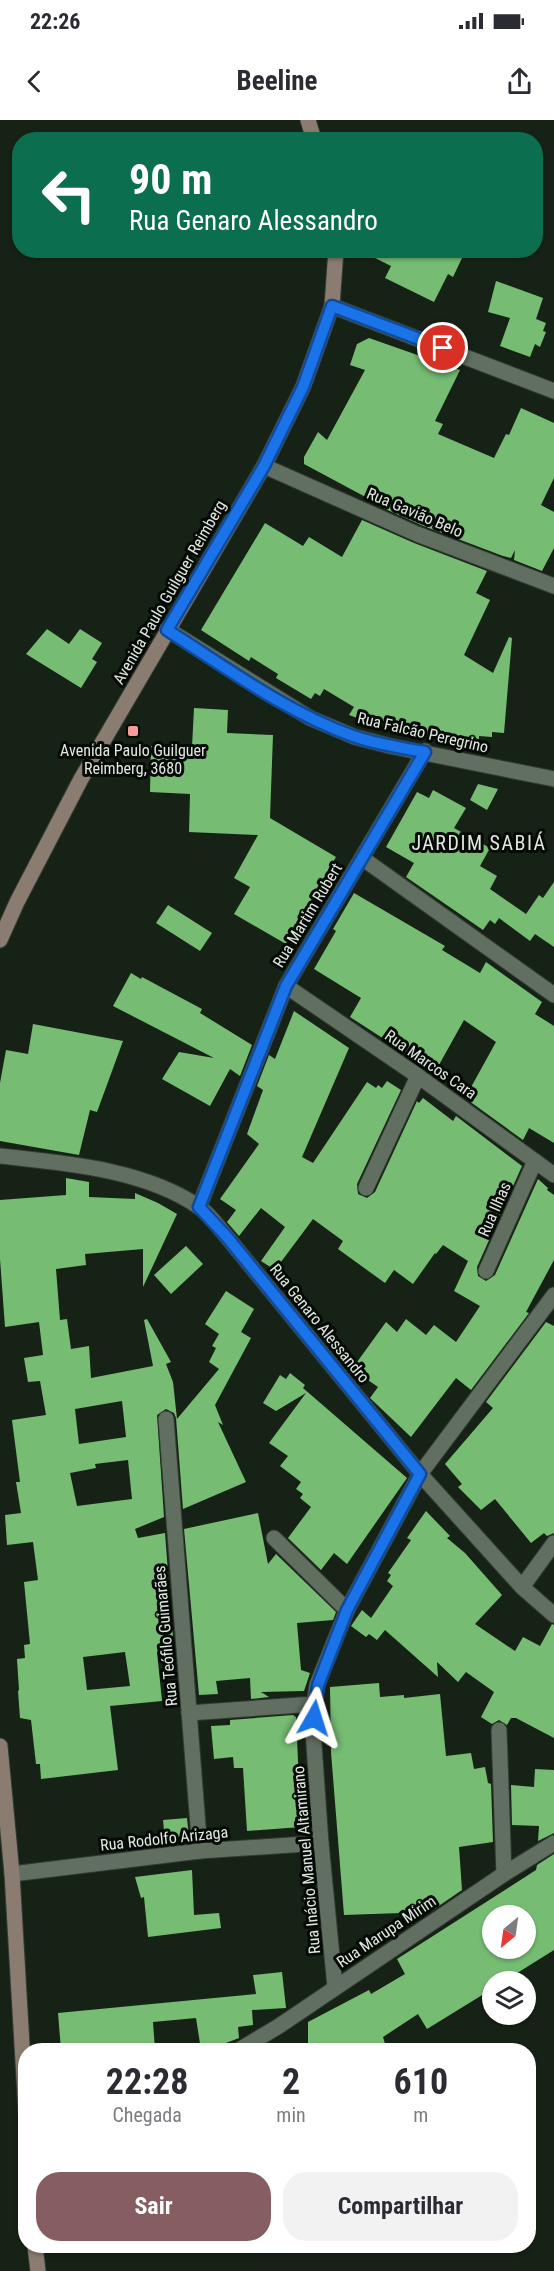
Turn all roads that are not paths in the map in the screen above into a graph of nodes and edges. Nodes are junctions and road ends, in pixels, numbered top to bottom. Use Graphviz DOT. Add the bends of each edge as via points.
graph roads {
  1 [pos="335,258"];
  2 [pos="332,306"];
  3 [pos="554,391"];
  4 [pos="264,466"];
  5 [pos="554,586"];
  6 [pos="167,630"];
  7 [pos="425,752"];
  8 [pos="554,778"];
  9 [pos="362,858"];
  10 [pos="1,935"];
  11 [pos="286,986"];
  12 [pos="554,995"];
  13 [pos="418,1076"];
  14 [pos="0,1156"];
  15 [pos="535,1161"];
  16 [pos="554,1174"];
  17 [pos="366,1188"];
  18 [pos="199,1207"];
  19 [pos="486,1271"];
  20 [pos="554,1295"];
  21 [pos="166,1419"];
  22 [pos="420,1474"];
  23 [pos="274,1538"];
  24 [pos="554,1543"];
  25 [pos="522,1587"];
  26 [pos="347,1610"];
  27 [pos="554,1615"];
  28 [pos="314,1704"];
  29 [pos="189,1713"];
  30 [pos="499,1730"];
  31 [pos="0,1746"];
  32 [pos="321,1843"];
  33 [pos="554,1843"];
  34 [pos="200,1851"];
  35 [pos="12,1874"];
  36 [pos="504,1874"];
  37 [pos="0,1889"];
  38 [pos="335,1987"];
  39 [pos="22,2043"];
  40 [pos="251,2043"];
  41 [pos="36,2253"];
  42 [pos="38,2271"];
  1 -- 2 [label="main road, Avenida Paulo Guilguer Reimberg"];
  2 -- 3 [label="street"];
  2 -- 4 [label="main road, Avenida Paulo Guilguer Reimberg" via="303,387"];
  4 -- 5 [label="street, Rua Gavião Belo" via="417,534"];
  4 -- 6 [label="main road, Avenida Paulo Guilguer Reimberg"];
  6 -- 7 [label="street, Rua Falcão Peregrino" via="310,718 355,737"];
  6 -- 10 [label="main road, Avenida Paulo Guilguer Reimberg" via="81,779"];
  7 -- 8 [label="street, Rua Falcão Peregrino"];
  7 -- 9 [label="street, Rua Martim Rubert"];
  9 -- 11 [label="street, Rua Martim Rubert"];
  9 -- 12 [label="street"];
  11 -- 13 [label="street, Rua Marcos Cara"];
  11 -- 18 [label="street, Rua Martim Rubert"];
  13 -- 15 [label="street, Rua Marcos Cara"];
  13 -- 17 [label="street"];
  14 -- 18 [label="street, Rua Genaro Alessandro" via="118,1173 152,1184"];
  15 -- 16 [label="street, Rua Marcos Cara"];
  15 -- 19 [label="street, Rua Ilhas"];
  18 -- 22 [label="street, Rua Genaro Alessandro"];
  20 -- 22 [label="street, Rua Inácio Manuel Altamirano"];
  21 -- 29 [label="street, Rua Teófilo Guimarães"];
  22 -- 25 [label="street, Rua Genaro Alessandro"];
  22 -- 26 [label="street, Rua Inácio Manuel Altamirano"];
  23 -- 26 [label="street"];
  24 -- 25 [label="street"];
  25 -- 27 [label="street, Rua Genaro Alessandro"];
  26 -- 28 [label="street, Rua Inácio Manuel Altamirano" via="324,1666"];
  28 -- 29 [label="street"];
  28 -- 32 [label="street, Rua Inácio Manuel Altamirano"];
  29 -- 34 [label="street, Rua Teófilo Guimarães"];
  30 -- 36 [label="street"];
  31 -- 35 [label="main road"];
  32 -- 34 [label="street, Rua Rodolfo Arizaga"];
  32 -- 38 [label="street, Rua Inácio Manuel Altamirano"];
  33 -- 36 [label="street, Rua Marupa Mirim"];
  34 -- 35 [label="street, Rua Rodolfo Arizaga"];
  35 -- 37 [label="main road"];
  35 -- 39 [label="main road"];
  36 -- 38 [label="street, Rua Marupa Mirim"];
  38 -- 40 [label="street, Rua Marupa Mirim"];
  41 -- 42 [label="main road"];
}
